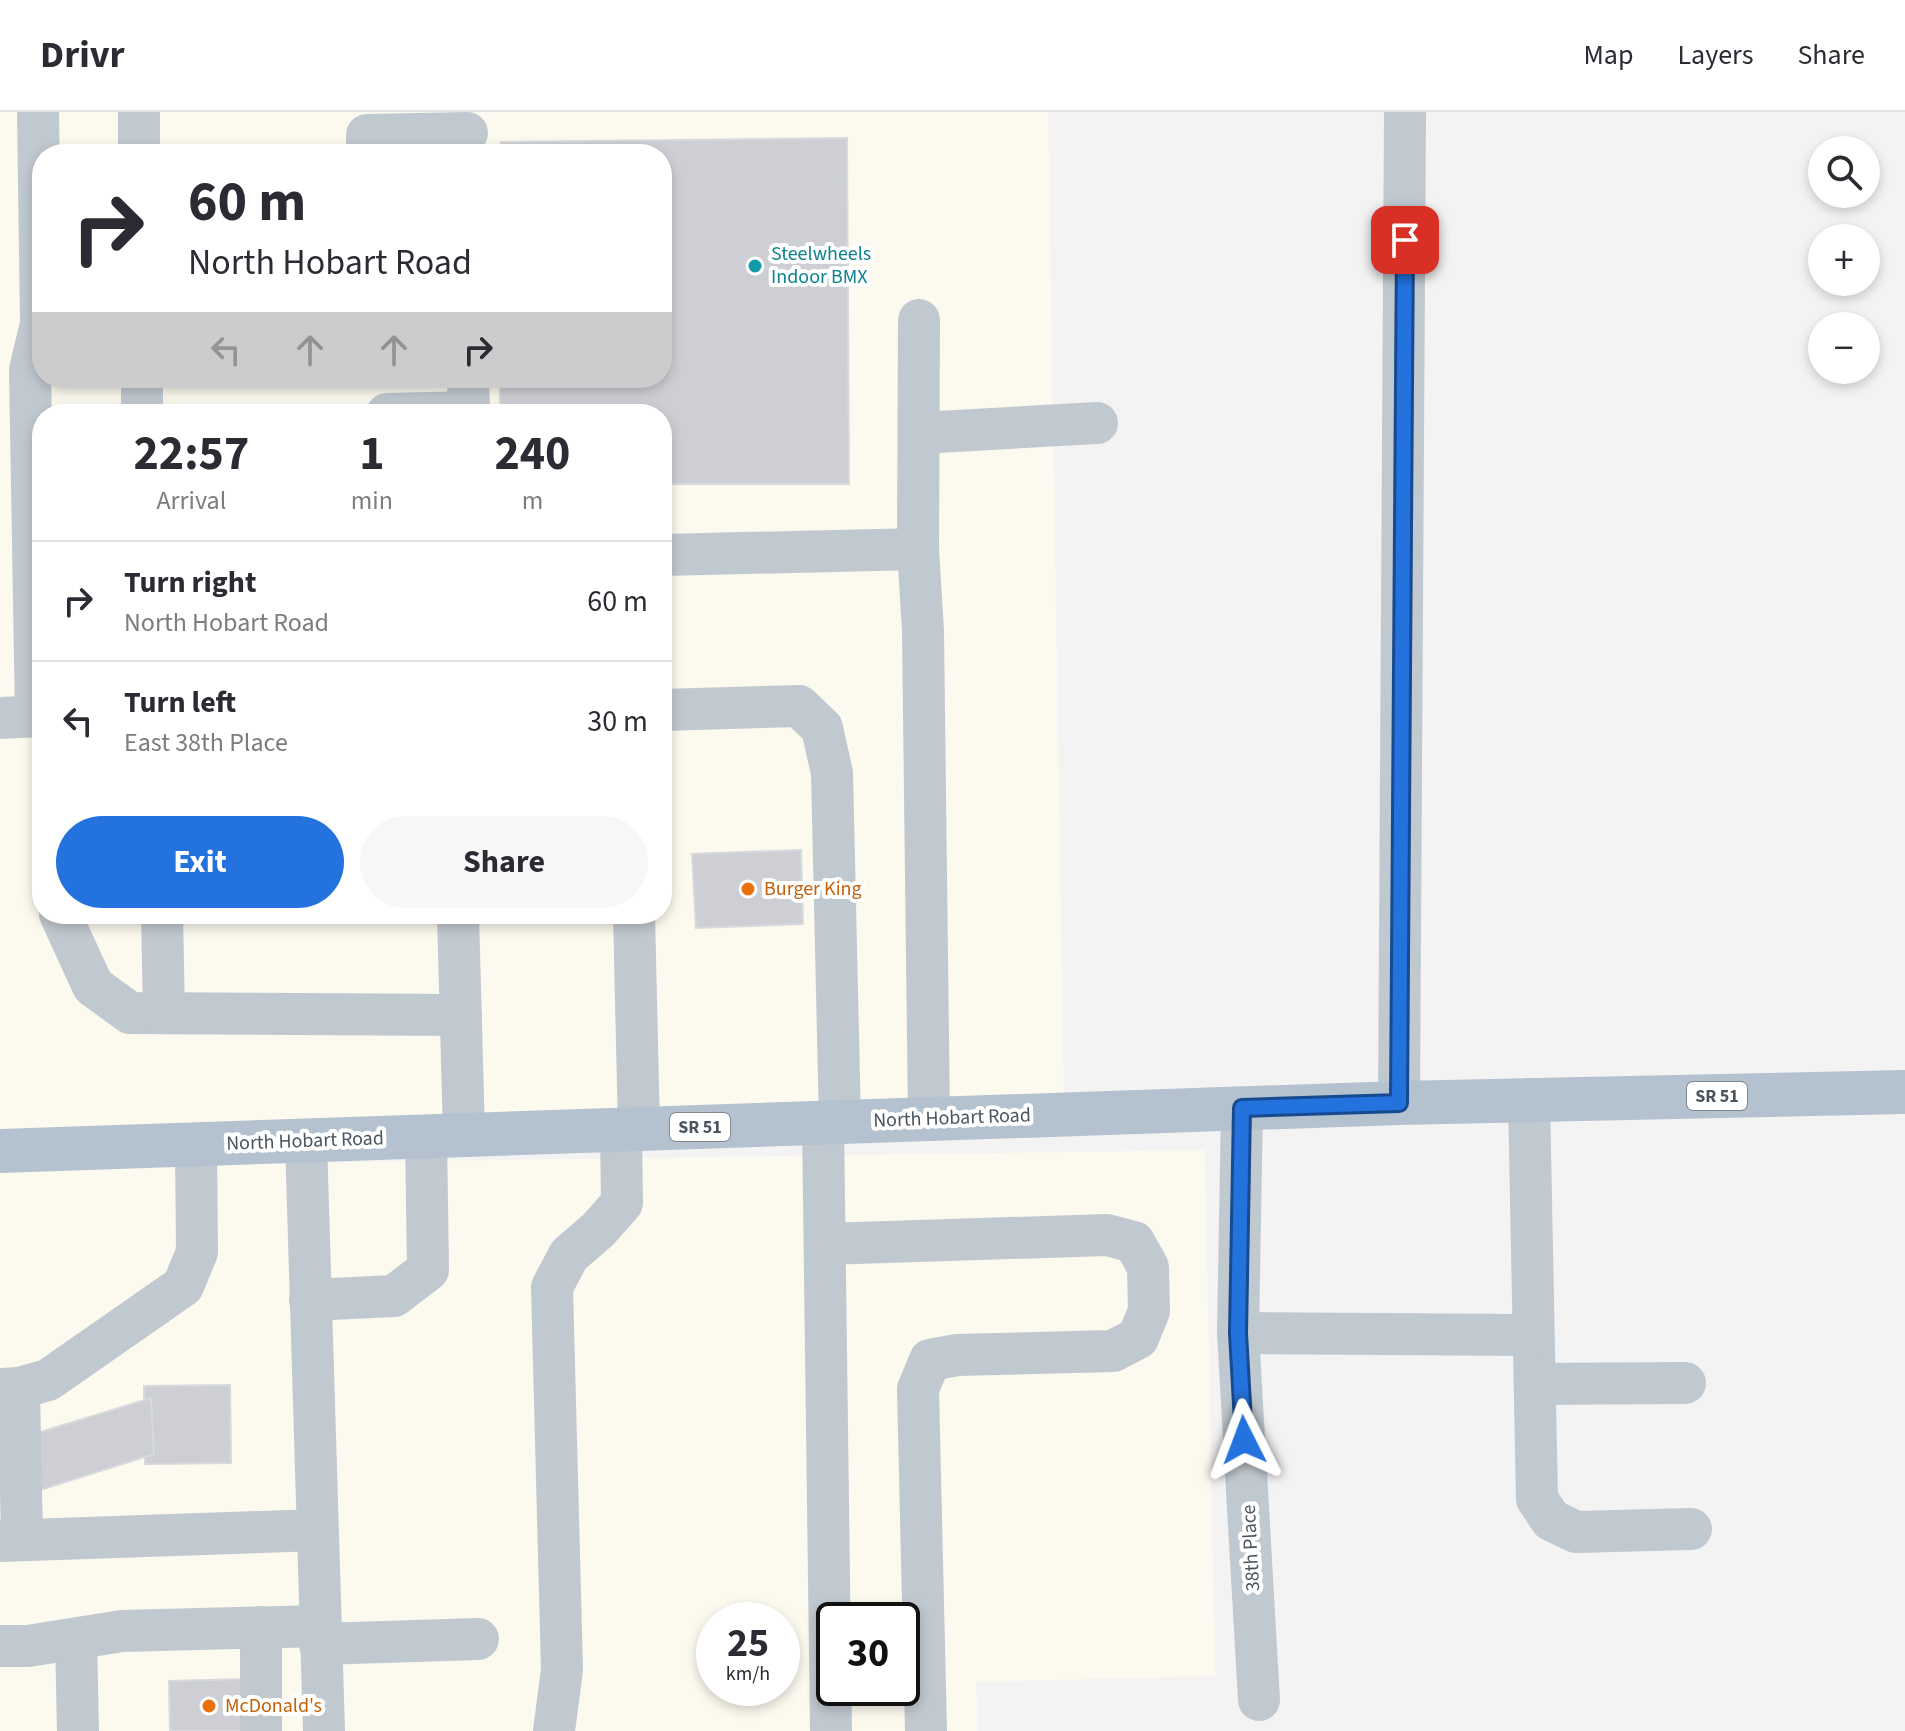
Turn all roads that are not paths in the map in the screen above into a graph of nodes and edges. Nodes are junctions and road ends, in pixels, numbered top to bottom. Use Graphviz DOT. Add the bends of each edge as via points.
graph roads {
  1 [pos="38,112"];
  2 [pos="139,112"];
  3 [pos="1405,112"];
  4 [pos="467,133"];
  5 [pos="38,144"];
  6 [pos="139,144"];
  7 [pos="367,144"];
  8 [pos="919,320"];
  9 [pos="32,348"];
  10 [pos="24,370"];
  11 [pos="1097,423"];
  12 [pos="920,433"];
  13 [pos="918,549"];
  14 [pos="672,555"];
  15 [pos="672,710"];
  16 [pos="26,717"];
  17 [pos="65,924"];
  18 [pos="162,924"];
  19 [pos="458,924"];
  20 [pos="634,924"];
  21 [pos="164,1013"];
  22 [pos="461,1015"];
  23 [pos="1905,1092"];
  24 [pos="1529,1099"];
  25 [pos="1399,1103"];
  26 [pos="1242,1108"];
  27 [pos="929,1119"];
  28 [pos="832,1122"];
  29 [pos="630,1129"];
  30 [pos="445,1136"];
  31 [pos="306,1141"];
  32 [pos="196,1144"];
  33 [pos="0,1151"];
  34 [pos="825,1244"];
  35 [pos="310,1300"];
  36 [pos="1238,1333"];
  37 [pos="1533,1335"];
  38 [pos="1685,1383"];
  39 [pos="1535,1384"];
  40 [pos="9,1389"];
  41 [pos="1691,1529"];
  42 [pos="317,1530"];
  43 [pos="11,1540"];
  44 [pos="261,1627"];
  45 [pos="320,1635"];
  46 [pos="76,1639"];
  47 [pos="478,1639"];
  48 [pos="0,1646"];
  49 [pos="1259,1700"];
  50 [pos="78,1731"];
  51 [pos="261,1731"];
  52 [pos="324,1731"];
  53 [pos="554,1731"];
  54 [pos="831,1731"];
  55 [pos="926,1731"];
  1 -- 5 [label="street"];
  2 -- 6 [label="street"];
  3 -- 25 [label="street"];
  4 -- 7 [label="street" via="367,135"];
  8 -- 12 [label="street"];
  9 -- 10 [label="street"];
  10 -- 16 [label="street"];
  11 -- 12 [label="street"];
  12 -- 13 [label="street"];
  13 -- 14 [label="street"];
  13 -- 27 [label="street"];
  15 -- 28 [label="street" via="799,706 822,728 832,773"];
  17 -- 21 [label="street" via="93,986 130,1013"];
  18 -- 21 [label="street"];
  19 -- 22 [label="street"];
  20 -- 29 [label="street"];
  21 -- 22 [label="street"];
  22 -- 30 [label="street"];
  23 -- 24 [label="main road, North Hobart Road / SR 51"];
  24 -- 25 [label="main road, North Hobart Road / SR 51"];
  24 -- 37 [label="street"];
  25 -- 26 [label="main road, North Hobart Road / SR 51"];
  26 -- 27 [label="main road, North Hobart Road / SR 51"];
  26 -- 36 [label="street, 38th Place"];
  27 -- 28 [label="main road, North Hobart Road / SR 51"];
  28 -- 29 [label="main road, North Hobart Road / SR 51"];
  28 -- 34 [label="street"];
  29 -- 30 [label="main road, North Hobart Road / SR 51"];
  29 -- 53 [label="street" via="622,1203 569,1255 552,1287 562,1670"];
  30 -- 31 [label="main road, North Hobart Road / SR 51"];
  30 -- 35 [label="street" via="428,1270 394,1296"];
  31 -- 32 [label="main road, North Hobart Road / SR 51"];
  31 -- 35 [label="street"];
  32 -- 33 [label="main road, North Hobart Road / SR 51"];
  32 -- 40 [label="street" via="197,1252 183,1286 48,1380"];
  34 -- 54 [label="street"];
  34 -- 55 [label="street" via="1107,1235 1134,1242 1148,1267 1149,1311 1138,1338 1113,1351 930,1360 918,1389"];
  35 -- 42 [label="street"];
  36 -- 37 [label="street"];
  36 -- 49 [label="street, 38th Place"];
  37 -- 39 [label="street"];
  38 -- 39 [label="street"];
  39 -- 41 [label="street" via="1537,1499 1551,1520 1576,1532"];
  40 -- 43 [label="street"];
  42 -- 43 [label="street"];
  42 -- 45 [label="street"];
  44 -- 45 [label="street"];
  44 -- 46 [label="street" via="122,1631"];
  44 -- 51 [label="street"];
  45 -- 47 [label="street"];
  45 -- 52 [label="street"];
  46 -- 48 [label="street"];
  46 -- 50 [label="street"];
}
